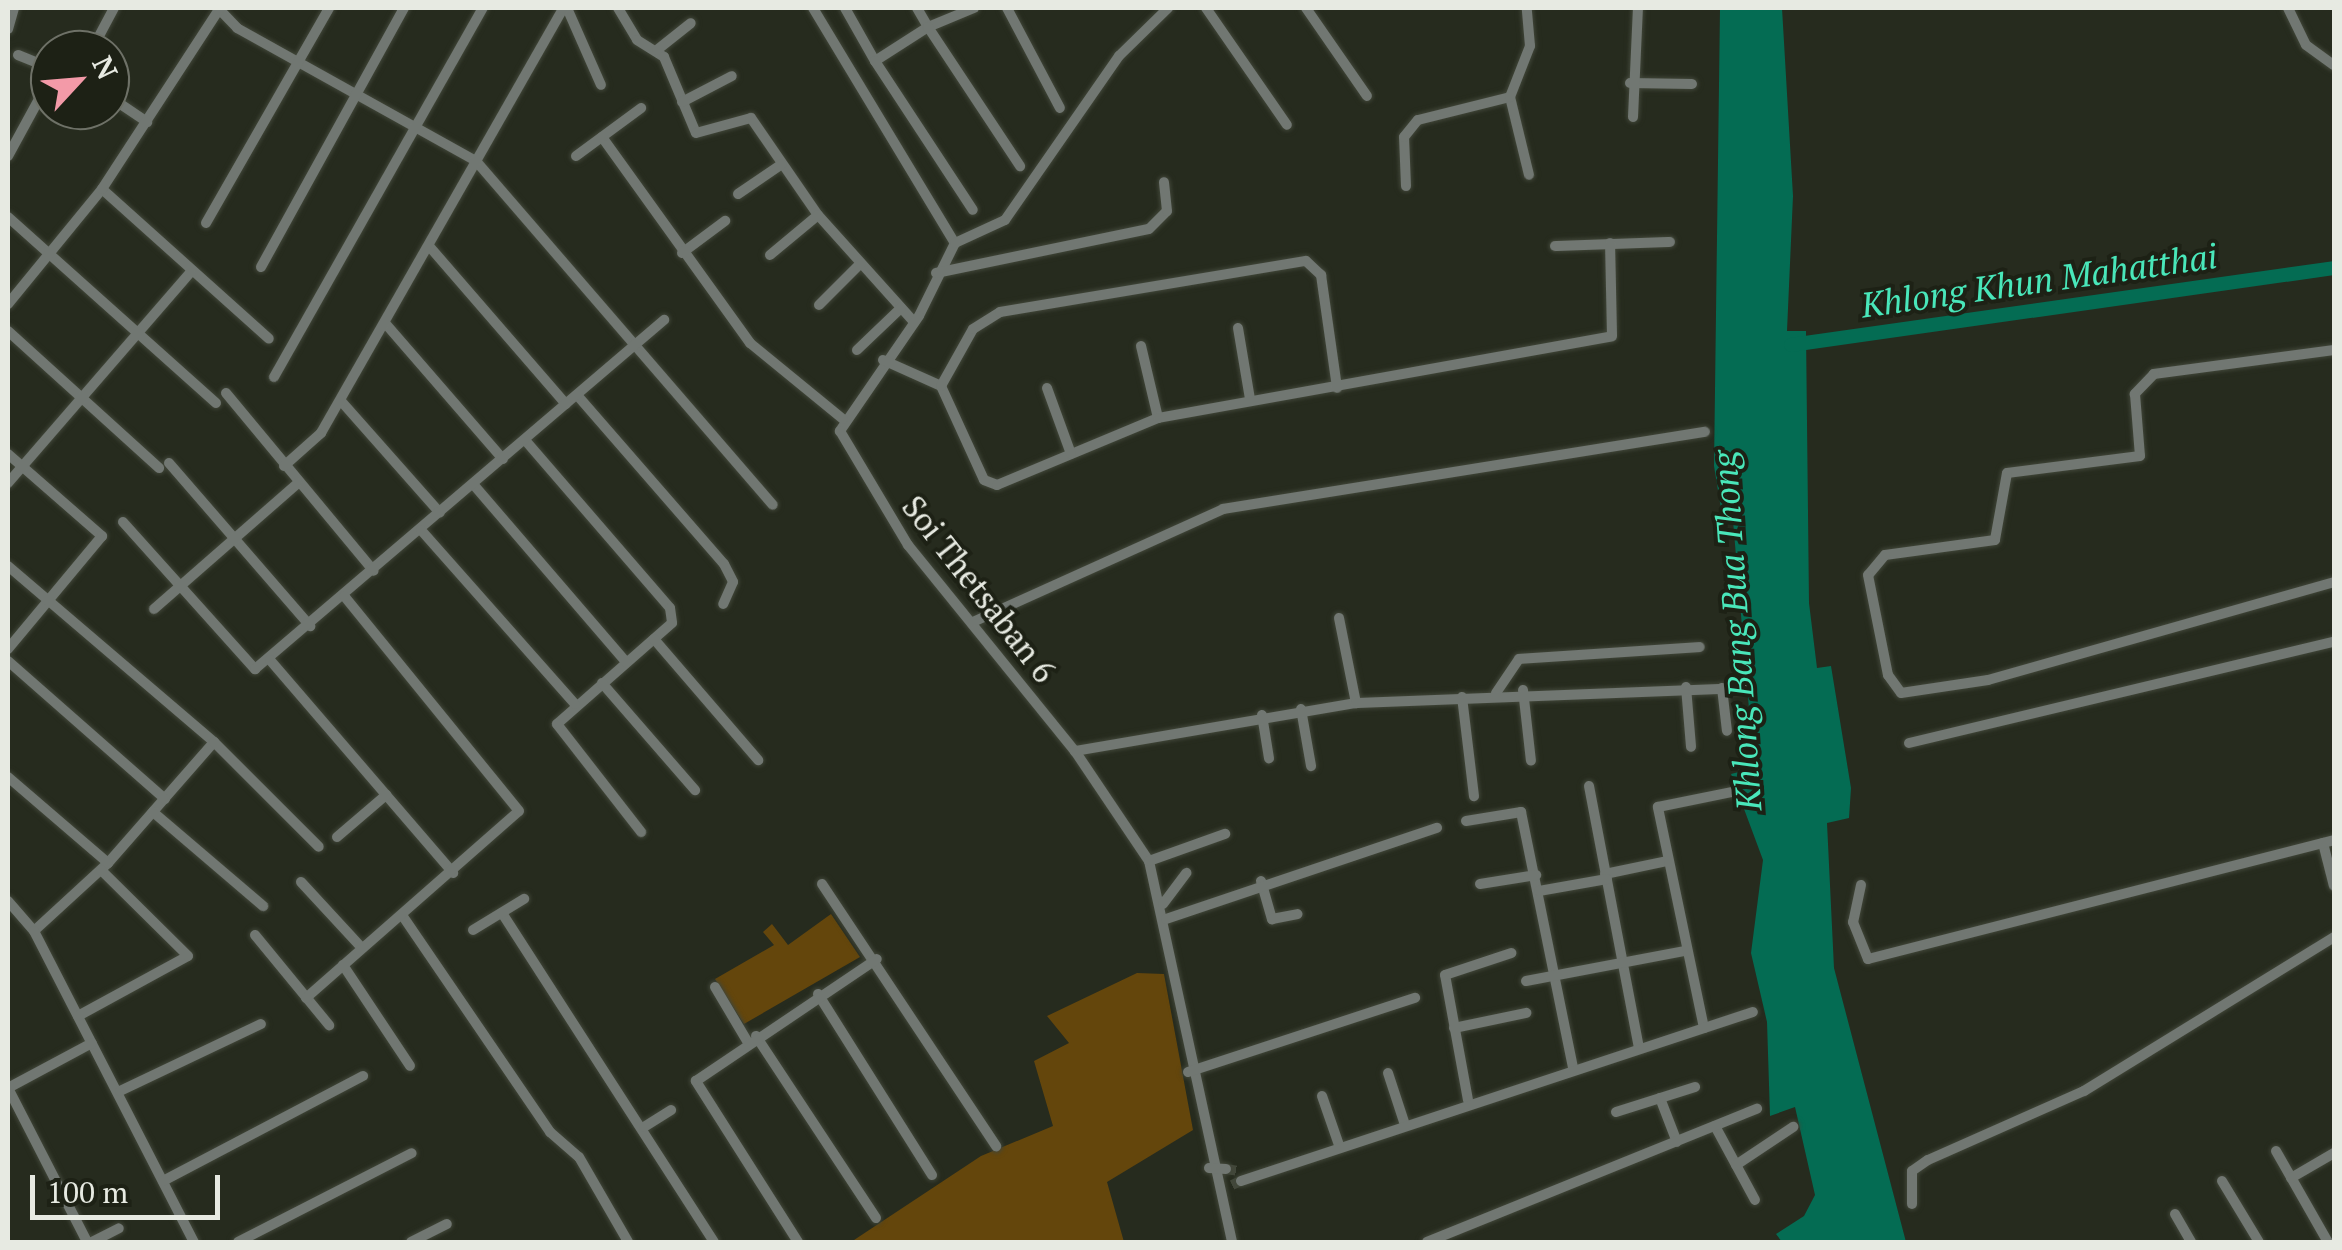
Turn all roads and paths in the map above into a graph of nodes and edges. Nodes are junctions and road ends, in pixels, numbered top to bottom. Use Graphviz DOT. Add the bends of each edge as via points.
graph roads {
  1 [pos="14,8"];
  2 [pos="219,8"];
  3 [pos="329,8"];
  4 [pos="404,8"];
  5 [pos="483,8"];
  6 [pos="565,8"];
  7 [pos="618,8"];
  8 [pos="813,8"];
  9 [pos="845,8"];
  10 [pos="918,8"];
  11 [pos="974,8"];
  12 [pos="1007,8"];
  13 [pos="1151,8"];
  14 [pos="1168,8"];
  15 [pos="1206,8"];
  16 [pos="1306,8"];
  17 [pos="1527,8"];
  18 [pos="1638,8"];
  19 [pos="2288,8"];
  20 [pos="945,13"];
  21 [pos="691,24"];
  22 [pos="1145,25"];
  23 [pos="928,27"];
  24 [pos="8,28"];
  25 [pos="657,50"];
  26 [pos="18,55"];
  27 [pos="30,60"];
  28 [pos="875,61"];
  29 [pos="298,62"];
  30 [pos="2334,65"];
  31 [pos="732,76"];
  32 [pos="1630,84"];
  33 [pos="1692,84"];
  34 [pos="601,86"];
  35 [pos="357,94"];
  36 [pos="1367,96"];
  37 [pos="1510,97"];
  38 [pos="682,102"];
  39 [pos="641,108"];
  40 [pos="1060,108"];
  41 [pos="130,111"];
  42 [pos="30,116"];
  43 [pos="1633,117"];
  44 [pos="147,122"];
  45 [pos="1287,125"];
  46 [pos="416,127"];
  47 [pos="602,137"];
  48 [pos="8,156"];
  49 [pos="576,156"];
  50 [pos="476,161"];
  51 [pos="782,164"];
  52 [pos="1020,166"];
  53 [pos="1530,175"];
  54 [pos="1164,182"];
  55 [pos="1406,186"];
  56 [pos="102,189"];
  57 [pos="738,194"];
  58 [pos="972,210"];
  59 [pos="818,214"];
  60 [pos="8,217"];
  61 [pos="724,220"];
  62 [pos="206,224"];
  63 [pos="971,239"];
  64 [pos="1670,242"];
  65 [pos="955,243"];
  66 [pos="1610,243"];
  67 [pos="428,246"];
  68 [pos="1555,246"];
  69 [pos="52,252"];
  70 [pos="682,254"];
  71 [pos="770,254"];
  72 [pos="861,263"];
  73 [pos="974,264"];
  74 [pos="261,267"];
  75 [pos="190,272"];
  76 [pos="935,274"];
  77 [pos="8,304"];
  78 [pos="818,305"];
  79 [pos="901,308"];
  80 [pos="664,320"];
  81 [pos="914,322"];
  82 [pos="385,323"];
  83 [pos="1238,328"];
  84 [pos="8,331"];
  85 [pos="137,334"];
  86 [pos="268,339"];
  87 [pos="634,345"];
  88 [pos="1141,346"];
  89 [pos="857,350"];
  90 [pos="2334,350"];
  91 [pos="883,360"];
  92 [pos="274,378"];
  93 [pos="941,386"];
  94 [pos="1048,388"];
  95 [pos="1337,388"];
  96 [pos="226,393"];
  97 [pos="576,395"];
  98 [pos="80,400"];
  99 [pos="1250,400"];
  100 [pos="341,401"];
  101 [pos="216,403"];
  102 [pos="566,404"];
  103 [pos="1158,418"];
  104 [pos="843,419"];
  105 [pos="1705,432"];
  106 [pos="525,440"];
  107 [pos="8,454"];
  108 [pos="1071,454"];
  109 [pos="503,459"];
  110 [pos="284,466"];
  111 [pos="22,468"];
  112 [pos="8,483"];
  113 [pos="298,483"];
  114 [pos="473,484"];
  115 [pos="773,504"];
  116 [pos="440,513"];
  117 [pos="124,522"];
  118 [pos="421,530"];
  119 [pos="234,539"];
  120 [pos="8,566"];
  121 [pos="374,571"];
  122 [pos="2334,582"];
  123 [pos="178,588"];
  124 [pos="344,596"];
  125 [pos="48,601"];
  126 [pos="723,604"];
  127 [pos="154,609"];
  128 [pos="1339,618"];
  129 [pos="972,622"];
  130 [pos="310,626"];
  131 [pos="654,638"];
  132 [pos="2334,642"];
  133 [pos="1700,646"];
  134 [pos="8,649"];
  135 [pos="270,660"];
  136 [pos="8,661"];
  137 [pos="626,662"];
  138 [pos="602,683"];
  139 [pos="1686,687"];
  140 [pos="1722,688"];
  141 [pos="1747,688"];
  142 [pos="1523,690"];
  143 [pos="1496,693"];
  144 [pos="1462,697"];
  145 [pos="1356,703"];
  146 [pos="575,704"];
  147 [pos="1301,709"];
  148 [pos="1262,715"];
  149 [pos="1727,731"];
  150 [pos="214,742"];
  151 [pos="1909,743"];
  152 [pos="1691,746"];
  153 [pos="1075,751"];
  154 [pos="1269,758"];
  155 [pos="758,760"];
  156 [pos="1531,761"];
  157 [pos="1311,766"];
  158 [pos="8,778"];
  159 [pos="1589,786"];
  160 [pos="695,790"];
  161 [pos="1732,792"];
  162 [pos="386,795"];
  163 [pos="1474,796"];
  164 [pos="165,798"];
  165 [pos="153,812"];
  166 [pos="1466,821"];
  167 [pos="1437,828"];
  168 [pos="641,832"];
  169 [pos="1225,834"];
  170 [pos="337,836"];
  171 [pos="2329,841"];
  172 [pos="319,847"];
  173 [pos="1148,861"];
  174 [pos="1667,861"];
  175 [pos="105,867"];
  176 [pos="454,872"];
  177 [pos="1186,873"];
  178 [pos="1536,875"];
  179 [pos="1606,876"];
  180 [pos="1261,881"];
  181 [pos="300,882"];
  182 [pos="822,884"];
  183 [pos="1480,884"];
  184 [pos="1861,884"];
  185 [pos="2334,886"];
  186 [pos="1539,891"];
  187 [pos="524,899"];
  188 [pos="8,902"];
  189 [pos="1163,904"];
  190 [pos="263,906"];
  191 [pos="502,912"];
  192 [pos="1298,914"];
  193 [pos="402,915"];
  194 [pos="1166,920"];
  195 [pos="34,930"];
  196 [pos="473,930"];
  197 [pos="256,935"];
  198 [pos="2334,937"];
  199 [pos="362,948"];
  200 [pos="1685,951"];
  201 [pos="1511,953"];
  202 [pos="877,958"];
  203 [pos="1621,964"];
  204 [pos="343,965"];
  205 [pos="1554,976"];
  206 [pos="1526,981"];
  207 [pos="714,988"];
  208 [pos="818,994"];
  209 [pos="306,998"];
  210 [pos="1414,998"];
  211 [pos="1753,1012"];
  212 [pos="1526,1013"];
  213 [pos="78,1016"];
  214 [pos="261,1024"];
  215 [pos="328,1025"];
  216 [pos="1454,1028"];
  217 [pos="1704,1028"];
  218 [pos="752,1039"];
  219 [pos="92,1043"];
  220 [pos="1639,1047"];
  221 [pos="410,1066"];
  222 [pos="1573,1067"];
  223 [pos="1188,1072"];
  224 [pos="1388,1072"];
  225 [pos="363,1076"];
  226 [pos="1695,1087"];
  227 [pos="8,1088"];
  228 [pos="120,1092"];
  229 [pos="1322,1096"];
  230 [pos="1660,1098"];
  231 [pos="1468,1100"];
  232 [pos="1757,1109"];
  233 [pos="671,1110"];
  234 [pos="1616,1112"];
  235 [pos="1404,1122"];
  236 [pos="1715,1126"];
  237 [pos="644,1127"];
  238 [pos="1793,1127"];
  239 [pos="1677,1142"];
  240 [pos="1339,1145"];
  241 [pos="996,1146"];
  242 [pos="2276,1151"];
  243 [pos="412,1153"];
  244 [pos="2334,1153"];
  245 [pos="1736,1164"];
  246 [pos="1209,1168"];
  247 [pos="932,1176"];
  248 [pos="1237,1176"];
  249 [pos="2291,1178"];
  250 [pos="163,1181"];
  251 [pos="2222,1181"];
  252 [pos="1217,1192"];
  253 [pos="1755,1200"];
  254 [pos="1912,1204"];
  255 [pos="2176,1214"];
  256 [pos="876,1218"];
  257 [pos="447,1224"];
  258 [pos="119,1228"];
  259 [pos="90,1242"];
  260 [pos="194,1242"];
  261 [pos="238,1242"];
  262 [pos="411,1242"];
  263 [pos="628,1242"];
  264 [pos="714,1242"];
  265 [pos="798,1242"];
  266 [pos="1229,1242"];
  267 [pos="1428,1242"];
  268 [pos="2191,1242"];
  269 [pos="2259,1242"];
  270 [pos="2331,1242"];
  1 -- 24 [label="street"];
  2 -- 29 [label="street"];
  2 -- 44 [label="street"];
  3 -- 29 [label="street"];
  4 -- 35 [label="street"];
  5 -- 46 [label="street"];
  6 -- 34 [label="street"];
  6 -- 50 [label="street"];
  7 -- 25 [label="street" via="637,40"];
  8 -- 65 [label="street"];
  9 -- 28 [label="street"];
  10 -- 23 [label="street"];
  11 -- 20 [label="street"];
  12 -- 40 [label="street"];
  13 -- 22 [label="street"];
  14 -- 22 [label="street"];
  15 -- 45 [label="street"];
  16 -- 36 [label="street"];
  17 -- 37 [label="street" via="1530,46"];
  18 -- 32 [label="street"];
  19 -- 30 [label="street" via="2306,46"];
  20 -- 23 [label="street"];
  21 -- 25 [label="street"];
  22 -- 63 [label="street" via="1005,220"];
  23 -- 28 [label="street"];
  23 -- 52 [label="street"];
  25 -- 38 [label="street"];
  26 -- 27 [label="street"];
  28 -- 58 [label="street"];
  29 -- 35 [label="street"];
  29 -- 62 [label="street"];
  31 -- 38 [label="street"];
  32 -- 33 [label="street"];
  32 -- 43 [label="street"];
  35 -- 46 [label="street"];
  35 -- 74 [label="street"];
  37 -- 53 [label="street"];
  37 -- 55 [label="street" via="1418,120 1404,137"];
  38 -- 51 [label="street" via="701,136 750,118"];
  39 -- 47 [label="street"];
  41 -- 44 [label="street"];
  42 -- 48 [label="street"];
  44 -- 56 [label="street"];
  46 -- 50 [label="street"];
  46 -- 92 [label="street"];
  47 -- 49 [label="street"];
  47 -- 70 [label="street"];
  50 -- 67 [label="street"];
  50 -- 87 [label="street"];
  51 -- 57 [label="street"];
  51 -- 59 [label="street"];
  54 -- 73 [label="street" via="1167,211 1150,228"];
  56 -- 69 [label="street"];
  56 -- 75 [label="street"];
  59 -- 71 [label="street"];
  59 -- 72 [label="street"];
  60 -- 69 [label="street"];
  61 -- 70 [label="street"];
  63 -- 65 [label="street"];
  63 -- 73 [label="street"];
  64 -- 66 [label="street"];
  65 -- 76 [label="street"];
  66 -- 68 [label="street"];
  66 -- 95 [label="street" via="1616,334"];
  67 -- 82 [label="street"];
  67 -- 102 [label="street"];
  69 -- 77 [label="street"];
  69 -- 85 [label="street"];
  70 -- 104 [label="street" via="750,344"];
  72 -- 78 [label="street"];
  72 -- 79 [label="street"];
  73 -- 76 [label="street"];
  75 -- 85 [label="street"];
  75 -- 86 [label="street"];
  76 -- 81 [label="street"];
  79 -- 81 [label="street"];
  79 -- 89 [label="street"];
  80 -- 87 [label="street"];
  81 -- 91 [label="street"];
  82 -- 100 [label="street"];
  82 -- 109 [label="street"];
  83 -- 99 [label="street"];
  84 -- 98 [label="street"];
  85 -- 98 [label="street"];
  85 -- 101 [label="street"];
  87 -- 97 [label="street"];
  87 -- 115 [label="street"];
  88 -- 103 [label="street"];
  90 -- 122 [label="street" via="2154,374 2135,394 2140,456 2007,474 1995,540 1885,555 1868,575 1888,676 1901,693 1988,680"];
  91 -- 93 [label="street"];
  91 -- 104 [label="street"];
  93 -- 95 [label="street" via="973,329 1000,312 1306,261 1321,275"];
  93 -- 108 [label="street" via="989,485"];
  94 -- 108 [label="street"];
  95 -- 99 [label="street"];
  96 -- 110 [label="street"];
  97 -- 102 [label="street"];
  97 -- 126 [label="street" via="724,564 732,582"];
  98 -- 111 [label="street"];
  98 -- 119 [label="street" via="164,466"];
  99 -- 103 [label="street"];
  100 -- 110 [label="street"];
  100 -- 116 [label="street"];
  102 -- 106 [label="street"];
  103 -- 108 [label="street"];
  104 -- 129 [label="street, Soi Thetsaban 6" via="840,431 875,496"];
  105 -- 129 [label="street" via="1223,509"];
  106 -- 109 [label="street"];
  106 -- 131 [label="street" via="670,608 672,622"];
  107 -- 111 [label="street"];
  109 -- 114 [label="street"];
  110 -- 113 [label="street"];
  111 -- 112 [label="street"];
  111 -- 125 [label="street" via="102,536"];
  113 -- 119 [label="street"];
  113 -- 121 [label="street"];
  114 -- 116 [label="street"];
  114 -- 137 [label="street"];
  116 -- 118 [label="street"];
  117 -- 123 [label="street"];
  118 -- 121 [label="street"];
  118 -- 146 [label="street"];
  119 -- 123 [label="street"];
  119 -- 130 [label="street"];
  120 -- 125 [label="street"];
  121 -- 124 [label="street"];
  123 -- 127 [label="street"];
  123 -- 135 [label="street" via="246,668"];
  124 -- 130 [label="street"];
  124 -- 176 [label="street" via="518,802 518,818"];
  125 -- 134 [label="street"];
  125 -- 150 [label="street"];
  128 -- 145 [label="street"];
  129 -- 153 [label="street, Soi Thetsaban 6"];
  130 -- 135 [label="street"];
  131 -- 137 [label="street"];
  131 -- 155 [label="street"];
  132 -- 151 [label="street"];
  133 -- 143 [label="street" via="1518,659"];
  135 -- 162 [label="street"];
  136 -- 164 [label="street"];
  137 -- 138 [label="street"];
  138 -- 146 [label="street"];
  138 -- 160 [label="street"];
  139 -- 140 [label="street"];
  139 -- 142 [label="street"];
  139 -- 152 [label="street"];
  140 -- 141 [label="street"];
  140 -- 149 [label="street"];
  142 -- 143 [label="street"];
  142 -- 156 [label="street"];
  143 -- 144 [label="street"];
  144 -- 145 [label="street"];
  144 -- 163 [label="street"];
  145 -- 147 [label="street"];
  146 -- 168 [label="street" via="559,730"];
  147 -- 148 [label="street"];
  147 -- 157 [label="street"];
  148 -- 153 [label="street"];
  148 -- 154 [label="street"];
  150 -- 164 [label="street"];
  150 -- 172 [label="street"];
  153 -- 173 [label="street, Soi Thetsaban 6"];
  158 -- 175 [label="street"];
  159 -- 179 [label="street"];
  161 -- 174 [label="street" via="1663,800"];
  162 -- 170 [label="street"];
  162 -- 176 [label="street"];
  164 -- 165 [label="street"];
  165 -- 175 [label="street"];
  165 -- 190 [label="street"];
  166 -- 178 [label="street" via="1521,812"];
  167 -- 180 [label="street"];
  169 -- 173 [label="street"];
  171 -- 184 [label="street" via="1868,958 1853,922"];
  171 -- 185 [label="street"];
  173 -- 189 [label="street, Soi Thetsaban 6"];
  174 -- 179 [label="street"];
  174 -- 200 [label="street"];
  175 -- 195 [label="street"];
  175 -- 213 [label="street" via="188,956"];
  176 -- 193 [label="street"];
  177 -- 189 [label="street"];
  178 -- 183 [label="street"];
  178 -- 186 [label="street"];
  179 -- 186 [label="street"];
  179 -- 203 [label="street"];
  180 -- 192 [label="street" via="1268,916"];
  180 -- 194 [label="street"];
  181 -- 199 [label="street"];
  182 -- 202 [label="street"];
  186 -- 205 [label="street"];
  187 -- 191 [label="street"];
  188 -- 195 [label="street"];
  189 -- 194 [label="street, Soi Thetsaban 6"];
  191 -- 196 [label="street"];
  191 -- 237 [label="street"];
  193 -- 199 [label="street"];
  193 -- 263 [label="street" via="550,1132 578,1157"];
  194 -- 223 [label="street, Soi Thetsaban 6"];
  195 -- 213 [label="street"];
  197 -- 209 [label="street"];
  198 -- 254 [label="street" via="2084,1091 1928,1160 1912,1171"];
  199 -- 204 [label="street"];
  200 -- 203 [label="street"];
  200 -- 217 [label="street"];
  201 -- 216 [label="street" via="1448,970"];
  202 -- 208 [label="street"];
  202 -- 241 [label="street"];
  203 -- 205 [label="street"];
  203 -- 220 [label="street"];
  204 -- 209 [label="street"];
  204 -- 221 [label="street"];
  205 -- 206 [label="street"];
  205 -- 222 [label="street"];
  207 -- 218 [label="street"];
  208 -- 218 [label="street"];
  208 -- 247 [label="street"];
  209 -- 215 [label="street"];
  210 -- 223 [label="street"];
  211 -- 217 [label="street"];
  212 -- 216 [label="street"];
  213 -- 219 [label="street"];
  214 -- 228 [label="street"];
  216 -- 231 [label="street"];
  217 -- 220 [label="street"];
  218 -- 256 [label="street"];
  218 -- 265 [label="street" via="696,1080"];
  219 -- 227 [label="street"];
  219 -- 228 [label="street"];
  220 -- 222 [label="street"];
  222 -- 231 [label="street"];
  223 -- 246 [label="street, Soi Thetsaban 6"];
  224 -- 235 [label="street"];
  225 -- 250 [label="street"];
  226 -- 230 [label="street"];
  227 -- 259 [label="street"];
  228 -- 250 [label="street"];
  229 -- 240 [label="street"];
  230 -- 234 [label="street"];
  230 -- 239 [label="street"];
  231 -- 235 [label="street"];
  232 -- 236 [label="street"];
  233 -- 237 [label="street"];
  235 -- 240 [label="street"];
  236 -- 239 [label="street"];
  236 -- 245 [label="street"];
  237 -- 264 [label="street"];
  238 -- 245 [label="street"];
  239 -- 267 [label="street"];
  240 -- 248 [label="street"];
  242 -- 249 [label="street"];
  243 -- 261 [label="street"];
  244 -- 249 [label="street"];
  245 -- 253 [label="street"];
  246 -- 248 [label="street"];
  246 -- 252 [label="street, Soi Thetsaban 6"];
  248 -- 252 [label="street"];
  249 -- 270 [label="street"];
  250 -- 260 [label="street"];
  251 -- 269 [label="street"];
  252 -- 266 [label="street, Soi Thetsaban 6"];
  255 -- 268 [label="street"];
  257 -- 262 [label="street"];
  258 -- 259 [label="street"];
}
